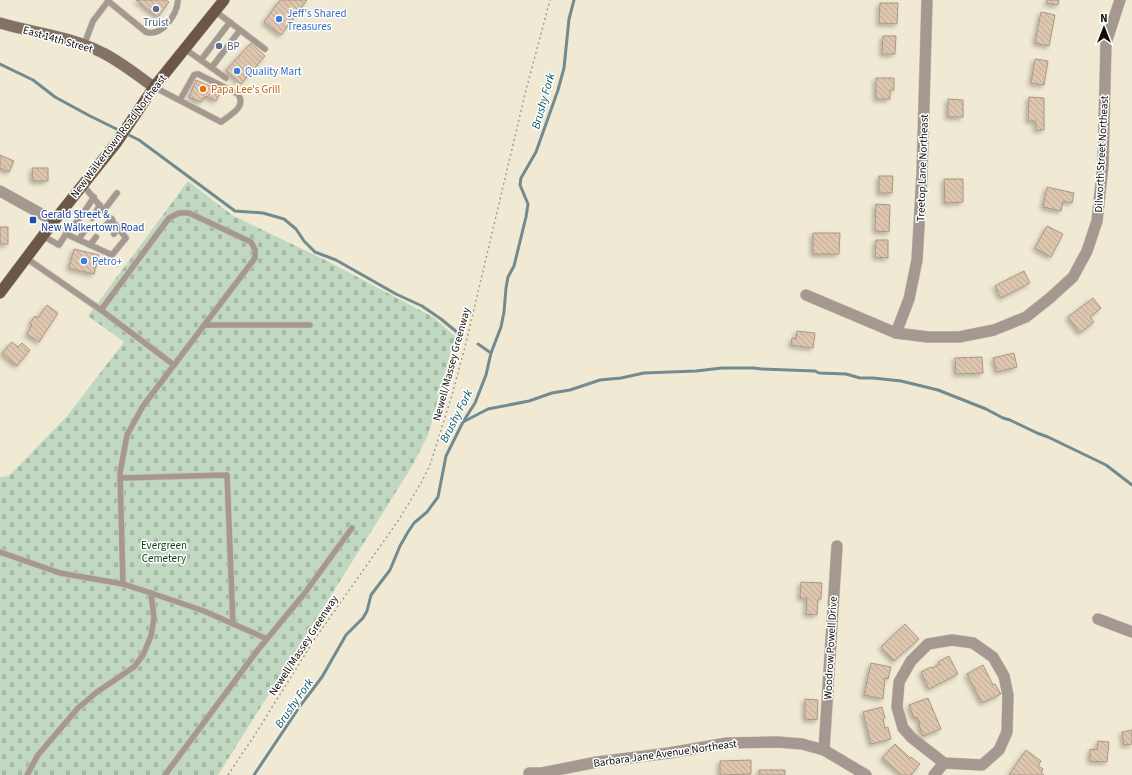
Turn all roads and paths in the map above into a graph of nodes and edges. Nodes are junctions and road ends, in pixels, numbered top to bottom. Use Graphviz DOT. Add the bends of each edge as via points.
graph roads {
  1 [pos="178,0"];
  2 [pos="224,0"];
  3 [pos="550,0"];
  4 [pos="927,0"];
  5 [pos="1120,0"];
  6 [pos="109,1"];
  7 [pos="215,11"];
  8 [pos="230,22"];
  9 [pos="0,23"];
  10 [pos="240,30"];
  11 [pos="84,45"];
  12 [pos="185,49"];
  13 [pos="265,49"];
  14 [pos="201,60"];
  15 [pos="212,68"];
  16 [pos="226,78"];
  17 [pos="154,87"];
  18 [pos="180,100"];
  19 [pos="83,185"];
  20 [pos="0,191"];
  21 [pos="117,193"];
  22 [pos="94,197"];
  23 [pos="100,205"];
  24 [pos="104,210"];
  25 [pos="92,218"];
  26 [pos="112,219"];
  27 [pos="54,221"];
  28 [pos="104,227"];
  29 [pos="86,228"];
  30 [pos="118,228"];
  31 [pos="66,234"];
  32 [pos="114,234"];
  33 [pos="43,236"];
  34 [pos="96,237"];
  35 [pos="79,239"];
  36 [pos="90,244"];
  37 [pos="106,244"];
  38 [pos="102,250"];
  39 [pos="26,258"];
  40 [pos="0,293"];
  41 [pos="806,295"];
  42 [pos="101,310"];
  43 [pos="204,325"];
  44 [pos="310,325"];
  45 [pos="896,333"];
  46 [pos="174,365"];
  47 [pos="121,478"];
  48 [pos="352,528"];
  49 [pos="836,546"];
  50 [pos="0,552"];
  51 [pos="123,584"];
  52 [pos="151,593"];
  53 [pos="1098,619"];
  54 [pos="233,624"];
  55 [pos="1132,632"];
  56 [pos="267,639"];
  57 [pos="824,750"];
  58 [pos="944,763"];
  59 [pos="529,773"];
  60 [pos="27,775"];
  61 [pos="166,775"];
  62 [pos="228,775"];
  63 [pos="866,775"];
  64 [pos="934,775"];
  1 -- 6 [label="lane" via="176,10 166,26 152,34 146,32"];
  2 -- 7 [label="main road, New Walkertown Road Northeast"];
  3 -- 62 [label="path, Newell/Massey Greenway" via="465,347 430,465 398,521 322,627"];
  4 -- 45 [label="street, Treetop Lane Northeast" via="917,260 909,299"];
  5 -- 45 [label="street, Dilworth Street Northeast" via="1106,43 1103,165 1097,221 1087,251 1073,276 1026,317 994,330 959,337"];
  6 -- 11 [label="lane" via="94,21"];
  7 -- 8 [label="lane"];
  7 -- 12 [label="main road, New Walkertown Road Northeast"];
  8 -- 10 [label="lane"];
  8 -- 14 [label="lane"];
  9 -- 11 [label="main road, East 14th Street"];
  10 -- 13 [label="lane"];
  10 -- 15 [label="lane"];
  11 -- 17 [label="main road, East 14th Street" via="108,55"];
  12 -- 14 [label="lane"];
  12 -- 17 [label="main road, New Walkertown Road Northeast"];
  14 -- 15 [label="lane"];
  15 -- 16 [label="lane"];
  17 -- 18 [label="lane"];
  17 -- 19 [label="main road, New Walkertown Road Northeast" via="117,142"];
  18 -- 18 [label="lane" via="221,122 238,110 241,104 238,94 198,74 194,75"];
  19 -- 22 [label="lane"];
  19 -- 27 [label="main road, New Walkertown Road Northeast"];
  20 -- 27 [label="street"];
  21 -- 24 [label="lane"];
  22 -- 23 [label="lane"];
  22 -- 31 [label="lane"];
  23 -- 24 [label="lane"];
  23 -- 25 [label="lane"];
  24 -- 26 [label="lane"];
  26 -- 28 [label="lane"];
  26 -- 30 [label="lane"];
  27 -- 33 [label="main road, New Walkertown Road Northeast"];
  29 -- 35 [label="lane"];
  30 -- 32 [label="lane"];
  30 -- 38 [label="lane" via="126,238 112,255"];
  31 -- 33 [label="lane" via="59,245"];
  31 -- 35 [label="lane"];
  33 -- 39 [label="main road, New Walkertown Road Northeast"];
  34 -- 36 [label="lane"];
  35 -- 36 [label="lane"];
  36 -- 38 [label="lane"];
  37 -- 38 [label="lane"];
  39 -- 40 [label="main road, New Walkertown Road Northeast"];
  39 -- 42 [label="lane"];
  41 -- 45 [label="street, Dilworth Street Northeast"];
  42 -- 43 [label="lane" via="169,218 179,213 189,213 251,242 255,250 255,258"];
  42 -- 46 [label="lane"];
  43 -- 44 [label="lane"];
  43 -- 46 [label="lane"];
  46 -- 47 [label="lane" via="143,406 126,435"];
  47 -- 51 [label="lane"];
  47 -- 54 [label="lane" via="227,475"];
  48 -- 56 [label="lane" via="304,594"];
  49 -- 57 [label="street, Woodrow Powell Drive"];
  50 -- 51 [label="lane" via="60,573"];
  51 -- 52 [label="lane"];
  52 -- 54 [label="lane"];
  52 -- 60 [label="lane" via="154,618 151,636 143,655 134,667 96,692 78,708 53,735"];
  53 -- 55 [label="street"];
  54 -- 56 [label="lane"];
  56 -- 61 [label="lane"];
  57 -- 59 [label="street, Barbara Jane Avenue Northeast" via="802,744 778,742 727,743"];
  57 -- 63 [label="street, Barbara Jane Avenue Northeast"];
  58 -- 58 [label="street" via="982,765 999,750 1007,732 1008,696 1004,676 993,657 972,643 952,640 928,644 911,660 899,682 897,707 904,728 912,738"];
  58 -- 64 [label="street"];
}
